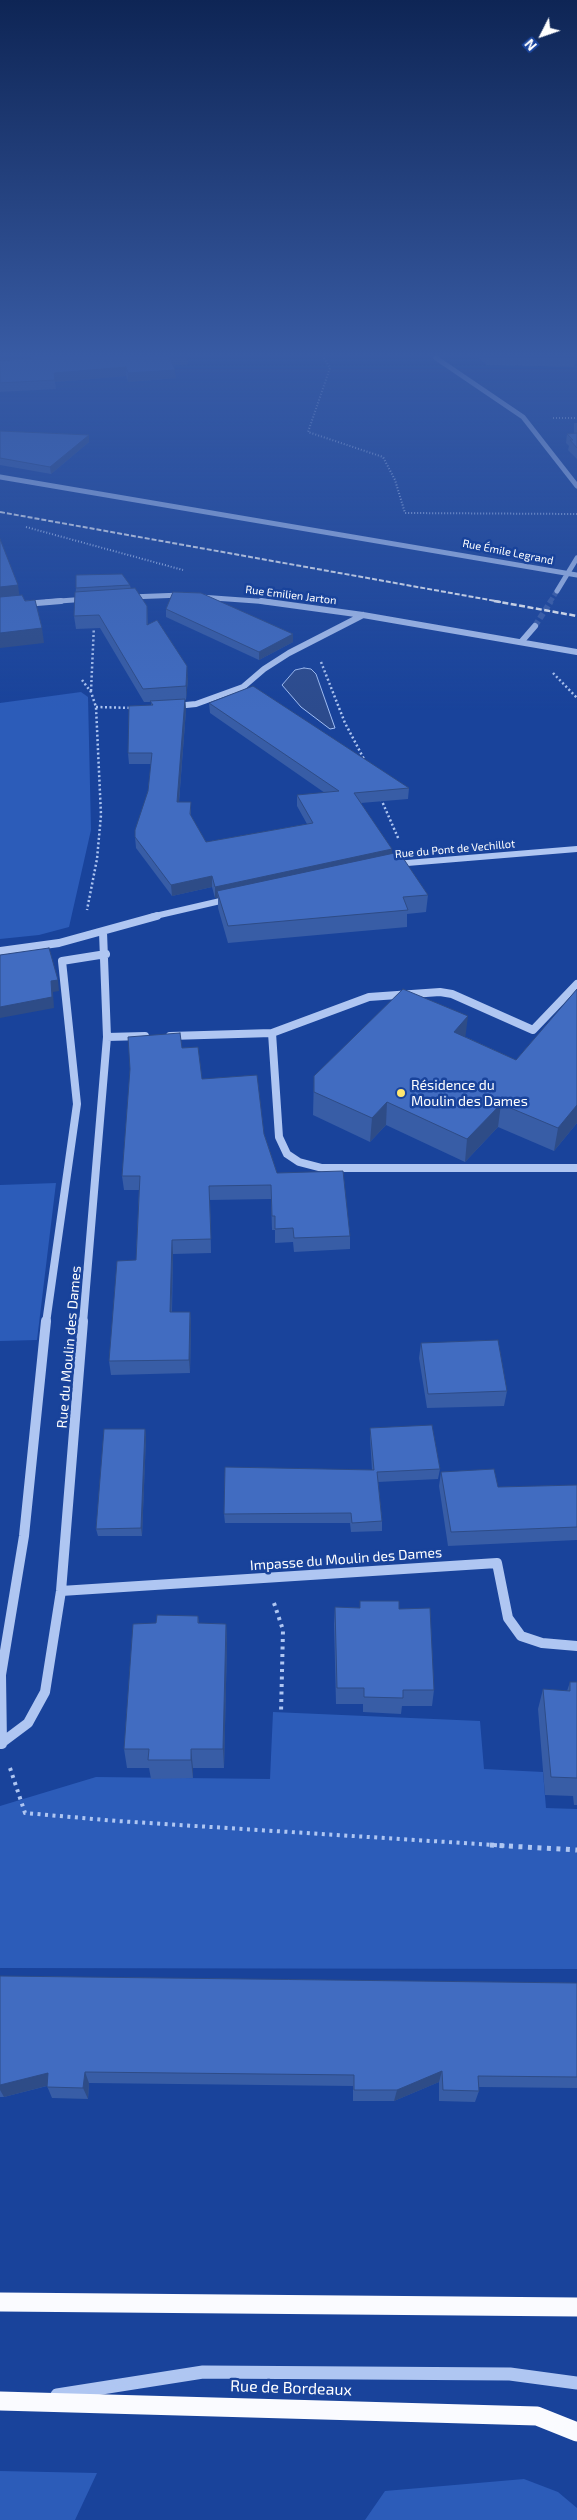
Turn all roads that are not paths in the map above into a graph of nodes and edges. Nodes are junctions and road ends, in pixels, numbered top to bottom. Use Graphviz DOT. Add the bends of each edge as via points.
graph roads {
  1 [pos="569,476"];
  2 [pos="0,478"];
  3 [pos="577,486"];
  4 [pos="577,558"];
  5 [pos="568,574"];
  6 [pos="577,575"];
  7 [pos="557,591"];
  8 [pos="124,597"];
  9 [pos="96,598"];
  10 [pos="19,604"];
  11 [pos="363,615"];
  12 [pos="535,626"];
  13 [pos="522,641"];
  14 [pos="577,652"];
  15 [pos="133,708"];
  16 [pos="577,848"];
  17 [pos="388,866"];
  18 [pos="234,898"];
  19 [pos="103,932"];
  20 [pos="0,951"];
  21 [pos="106,954"];
  22 [pos="577,984"];
  23 [pos="272,1033"];
  24 [pos="156,1036"];
  25 [pos="165,1036"];
  26 [pos="107,1037"];
  27 [pos="577,1168"];
  28 [pos="61,1591"];
  29 [pos="577,1646"];
  30 [pos="1,1744"];
  31 [pos="0,2302"];
  32 [pos="577,2307"];
  33 [pos="577,2383"];
  34 [pos="9,2401"];
  35 [pos="577,2432"];
  1 -- 3 [label="street"];
  2 -- 5 [label="street, Rue Émile Legrand"];
  4 -- 5 [label="street"];
  5 -- 6 [label="street, Rue Émile Legrand"];
  5 -- 7 [label="street"];
  8 -- 11 [label="street, Rue Emilien Jarton" via="179,595 252,600"];
  9 -- 10 [label="street"];
  11 -- 13 [label="street, Rue Emilien Jarton"];
  11 -- 15 [label="street" via="280,658 243,687 225,695 196,704"];
  12 -- 13 [label="street"];
  13 -- 14 [label="street, Rue Emilien Jarton"];
  16 -- 17 [label="street, Rue du Pont de Vechillot"];
  18 -- 19 [label="street" via="142,919"];
  19 -- 20 [label="street" via="42,946"];
  19 -- 21 [label="street, Rue du Moulin des Dames"];
  21 -- 26 [label="street, Rue du Moulin des Dames"];
  21 -- 30 [label="street" via="62,961 77,1104 50,1286 24,1536 1,1675"];
  22 -- 23 [label="street" via="533,1030 452,994 440,992 369,997"];
  23 -- 25 [label="street"];
  23 -- 27 [label="street" via="279,1137 287,1154 299,1162 322,1168"];
  24 -- 26 [label="street"];
  26 -- 28 [label="street, Rue du Moulin des Dames"];
  28 -- 29 [label="street, Impasse du Moulin des Dames" via="497,1563 508,1618 521,1636 542,1643"];
  28 -- 30 [label="street, Rue du Moulin des Dames" via="45,1692 28,1723"];
  31 -- 32 [label="main road"];
  33 -- 34 [label="street" via="510,2374 204,2372"];
  34 -- 35 [label="main road, Rue de Bordeaux" via="537,2416"];
}
